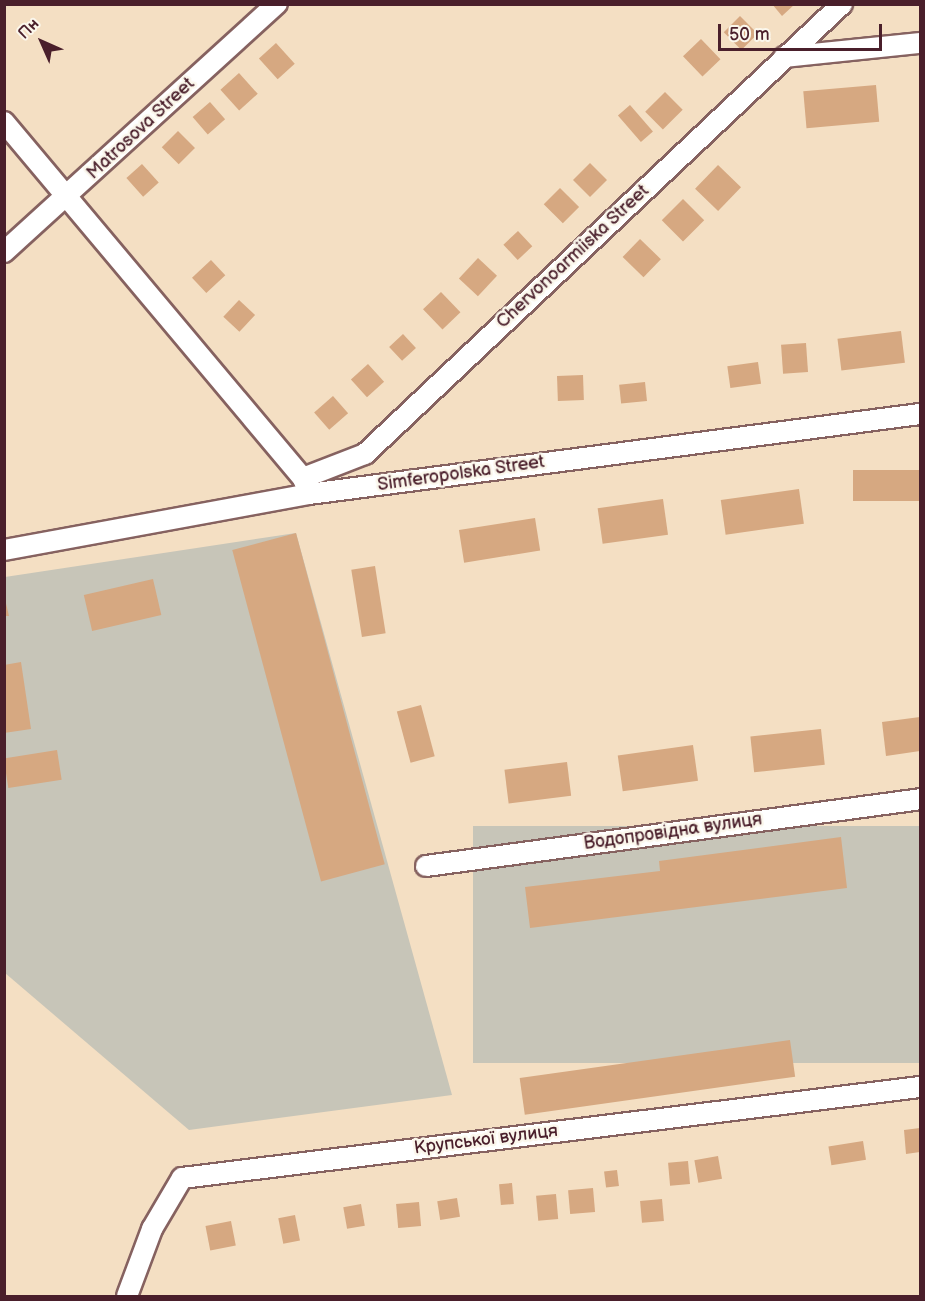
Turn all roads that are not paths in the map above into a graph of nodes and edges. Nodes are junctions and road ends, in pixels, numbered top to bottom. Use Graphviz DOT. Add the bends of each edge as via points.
graph roads {
  1 [pos="277,4"];
  2 [pos="842,4"];
  3 [pos="921,44"];
  4 [pos="784,57"];
  5 [pos="4,122"];
  6 [pos="66,198"];
  7 [pos="4,252"];
  8 [pos="921,414"];
  9 [pos="306,486"];
  10 [pos="4,550"];
  11 [pos="921,799"];
  12 [pos="426,866"];
  13 [pos="921,1087"];
  14 [pos="127,1296"];
  1 -- 6 [label="street, Matrosova Street"];
  2 -- 4 [label="street, Chervonoarmiiska Street"];
  3 -- 4 [label="street"];
  4 -- 9 [label="street, Chervonoarmiiska Street" via="365,454"];
  5 -- 6 [label="street"];
  6 -- 7 [label="street, Matrosova Street"];
  6 -- 9 [label="street"];
  8 -- 9 [label="street, Simferopolska Street"];
  9 -- 10 [label="street, Simferopolska Street"];
  11 -- 12 [label="street, Водопровідна вулиця"];
  13 -- 14 [label="street, Крупської вулиця" via="182,1178 153,1229"];
}
